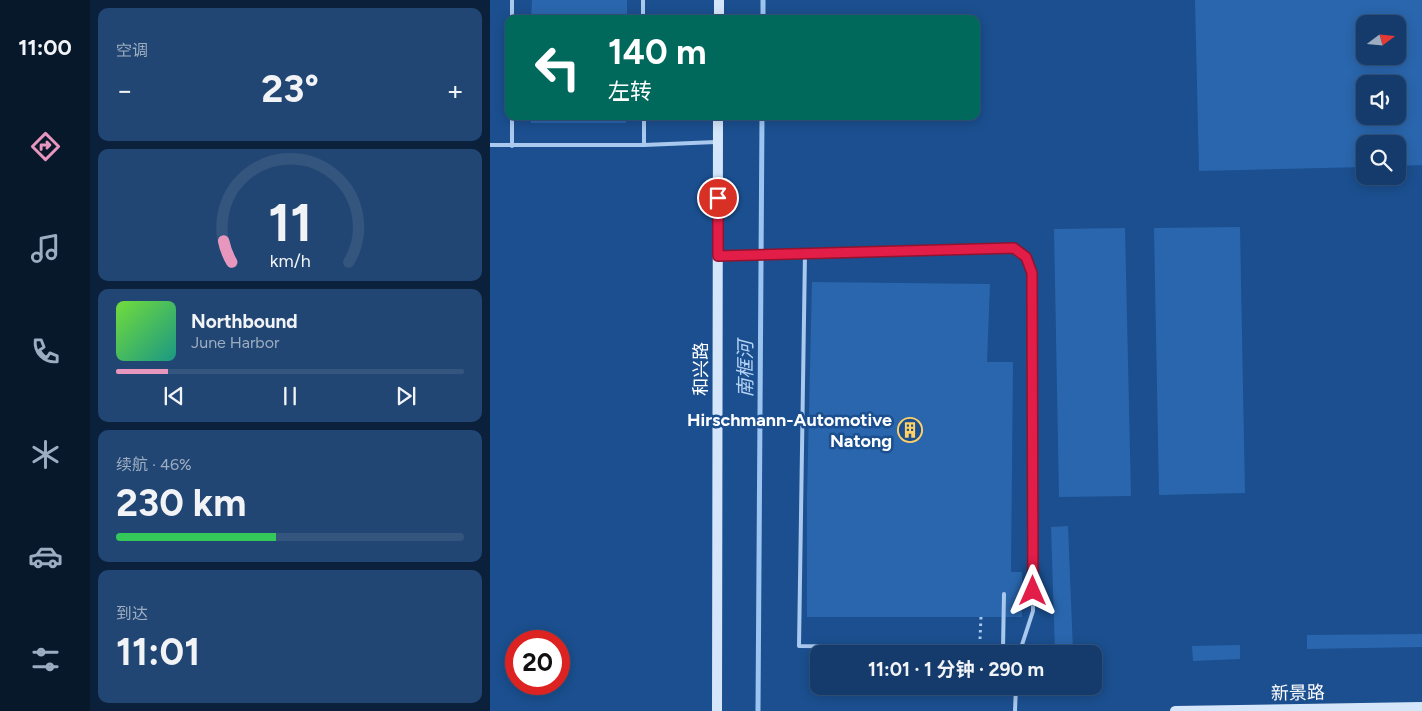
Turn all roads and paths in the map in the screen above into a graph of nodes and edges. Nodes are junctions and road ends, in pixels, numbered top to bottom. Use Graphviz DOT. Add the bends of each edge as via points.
graph roads {
  1 [pos="512,0"];
  2 [pos="643,0"];
  3 [pos="719,0"];
  4 [pos="512,15"];
  5 [pos="643,15"];
  6 [pos="719,15"];
  7 [pos="512,120"];
  8 [pos="644,120"];
  9 [pos="718,120"];
  10 [pos="718,142"];
  11 [pos="490,145"];
  12 [pos="644,145"];
  13 [pos="512,146"];
  14 [pos="805,254"];
  15 [pos="718,256"];
  16 [pos="1004,594"];
  17 [pos="981,617"];
  18 [pos="980,645"];
  19 [pos="1003,645"];
  20 [pos="1021,645"];
  21 [pos="810,646"];
  22 [pos="1016,695"];
  23 [pos="1422,707"];
  24 [pos="716,711"];
  25 [pos="1015,711"];
  26 [pos="1175,711"];
  1 -- 4 [label="lane"];
  2 -- 5 [label="lane"];
  3 -- 6 [label="street"];
  7 -- 13 [label="lane"];
  8 -- 12 [label="lane"];
  9 -- 10 [label="street, 和兴路"];
  10 -- 12 [label="lane"];
  10 -- 15 [label="street, 和兴路"];
  11 -- 13 [label="lane"];
  12 -- 13 [label="lane"];
  14 -- 15 [label="lane"];
  14 -- 20 [label="lane" via="1014,248 1026,257 1032,273 1033,611"];
  14 -- 21 [label="lane" via="798,646"];
  15 -- 24 [label="street, 和兴路"];
  16 -- 19 [label="lane"];
  17 -- 18 [label="path"];
  22 -- 25 [label="lane"];
  23 -- 26 [label="street, 新景路"];
}
